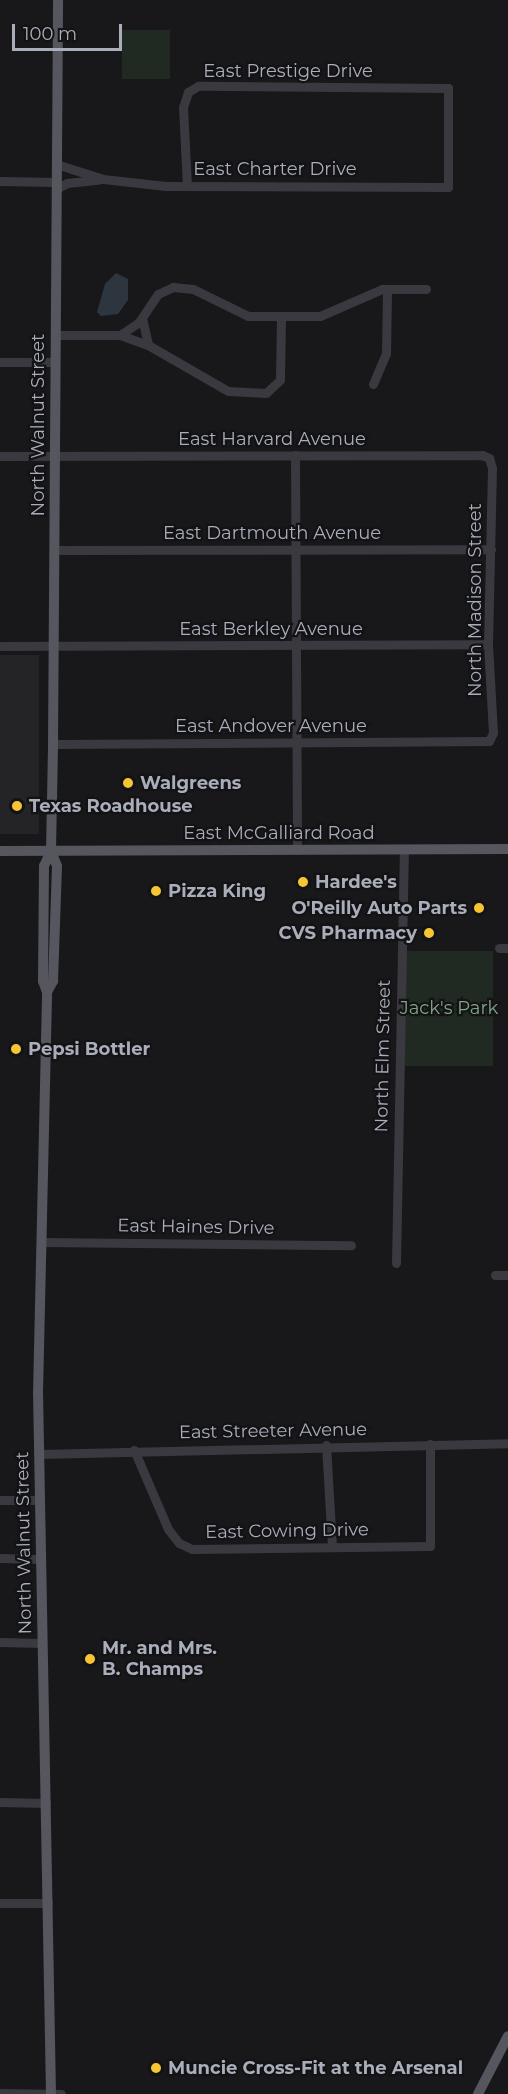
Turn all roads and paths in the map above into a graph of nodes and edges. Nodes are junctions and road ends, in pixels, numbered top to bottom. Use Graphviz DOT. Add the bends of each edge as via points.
graph roads {
  1 [pos="58,0"];
  2 [pos="56,164"];
  3 [pos="103,179"];
  4 [pos="0,181"];
  5 [pos="56,185"];
  6 [pos="187,186"];
  7 [pos="448,187"];
  8 [pos="387,289"];
  9 [pos="426,289"];
  10 [pos="281,316"];
  11 [pos="142,318"];
  12 [pos="55,335"];
  13 [pos="120,335"];
  14 [pos="148,345"];
  15 [pos="0,362"];
  16 [pos="55,362"];
  17 [pos="373,384"];
  18 [pos="295,455"];
  19 [pos="0,456"];
  20 [pos="54,456"];
  21 [pos="489,458"];
  22 [pos="491,549"];
  23 [pos="54,550"];
  24 [pos="294,550"];
  25 [pos="488,644"];
  26 [pos="53,645"];
  27 [pos="0,646"];
  28 [pos="295,646"];
  29 [pos="489,741"];
  30 [pos="297,742"];
  31 [pos="53,744"];
  32 [pos="404,849"];
  33 [pos="508,849"];
  34 [pos="297,850"];
  35 [pos="0,851"];
  36 [pos="51,851"];
  37 [pos="41,1242"];
  38 [pos="351,1245"];
  39 [pos="396,1263"];
  40 [pos="495,1275"];
  41 [pos="508,1275"];
  42 [pos="508,1443"];
  43 [pos="430,1444"];
  44 [pos="326,1445"];
  45 [pos="134,1450"];
  46 [pos="39,1454"];
  47 [pos="0,1500"];
  48 [pos="40,1500"];
  49 [pos="332,1546"];
  50 [pos="0,1558"];
  51 [pos="40,1559"];
  52 [pos="0,1642"];
  53 [pos="42,1643"];
  54 [pos="0,1802"];
  55 [pos="46,1803"];
  56 [pos="0,1903"];
  57 [pos="48,1903"];
  58 [pos="508,2036"];
  59 [pos="0,2093"];
  60 [pos="51,2094"];
  61 [pos="61,2094"];
  62 [pos="478,2094"];
  1 -- 2 [label="main road, North Walnut Street"];
  2 -- 3 [label="street, East Charter Drive"];
  2 -- 5 [label="main road, North Walnut Street"];
  3 -- 5 [label="street, East Charter Drive"];
  3 -- 6 [label="street, East Charter Drive"];
  4 -- 5 [label="street, East Charter Drive"];
  5 -- 12 [label="main road, North Walnut Street"];
  6 -- 7 [label="street, East Charter Drive"];
  6 -- 7 [label="street, East Prestige Drive" via="183,107 188,92 198,86 448,88"];
  8 -- 9 [label="street"];
  8 -- 10 [label="street" via="324,315"];
  8 -- 17 [label="street" via="386,354"];
  10 -- 11 [label="street" via="243,316 193,289 181,287 158,294"];
  10 -- 14 [label="street" via="280,380 266,393 228,391"];
  11 -- 13 [label="street"];
  11 -- 14 [label="street"];
  12 -- 13 [label="street"];
  12 -- 16 [label="main road, North Walnut Street"];
  13 -- 14 [label="street"];
  15 -- 16 [label="street"];
  16 -- 20 [label="main road, North Walnut Street"];
  18 -- 20 [label="street, East Harvard Avenue"];
  18 -- 21 [label="street, East Harvard Avenue"];
  18 -- 24 [label="street"];
  19 -- 20 [label="street, East Harvard Avenue"];
  20 -- 23 [label="main road, North Walnut Street"];
  21 -- 22 [label="street, North Madison Street"];
  22 -- 24 [label="street, East Dartmouth Avenue"];
  22 -- 25 [label="street, North Madison Street"];
  23 -- 24 [label="street, East Dartmouth Avenue"];
  23 -- 26 [label="main road, North Walnut Street"];
  24 -- 28 [label="street"];
  25 -- 28 [label="street, East Berkley Avenue"];
  25 -- 29 [label="street, North Madison Street" via="493,733"];
  26 -- 27 [label="street, East Berkley Avenue"];
  26 -- 28 [label="street, East Berkley Avenue"];
  26 -- 31 [label="main road, North Walnut Street"];
  28 -- 30 [label="street"];
  29 -- 30 [label="street, East Andover Avenue"];
  30 -- 31 [label="street, East Andover Avenue"];
  30 -- 34 [label="street"];
  31 -- 36 [label="main road, North Walnut Street"];
  32 -- 33 [label="main road, East McGalliard Road"];
  32 -- 34 [label="main road, East McGalliard Road"];
  32 -- 39 [label="street, North Elm Street"];
  34 -- 36 [label="main road, East McGalliard Road"];
  35 -- 36 [label="main road, East McGalliard Road"];
  36 -- 37 [label="main road, North Walnut Street" via="57,866 53,981 47,992"];
  37 -- 38 [label="street, East Haines Drive"];
  37 -- 46 [label="main road, North Walnut Street"];
  40 -- 41 [label="street"];
  42 -- 43 [label="street, East Streeter Avenue"];
  43 -- 44 [label="street, East Streeter Avenue"];
  43 -- 49 [label="street, East Cowing Drive" via="430,1546"];
  44 -- 45 [label="street, East Streeter Avenue"];
  44 -- 49 [label="street"];
  45 -- 46 [label="street, East Streeter Avenue"];
  45 -- 49 [label="street, East Cowing Drive" via="168,1529 188,1548"];
  46 -- 48 [label="main road, North Walnut Street"];
  47 -- 48 [label="street"];
  48 -- 51 [label="main road, North Walnut Street"];
  50 -- 51 [label="street"];
  51 -- 53 [label="main road, North Walnut Street"];
  52 -- 53 [label="street"];
  53 -- 55 [label="main road, North Walnut Street"];
  54 -- 55 [label="street"];
  55 -- 57 [label="main road, North Walnut Street"];
  56 -- 57 [label="street"];
  57 -- 60 [label="main road, North Walnut Street"];
  58 -- 62 [label="main road"];
  59 -- 60 [label="street"];
  60 -- 61 [label="street"];
}
